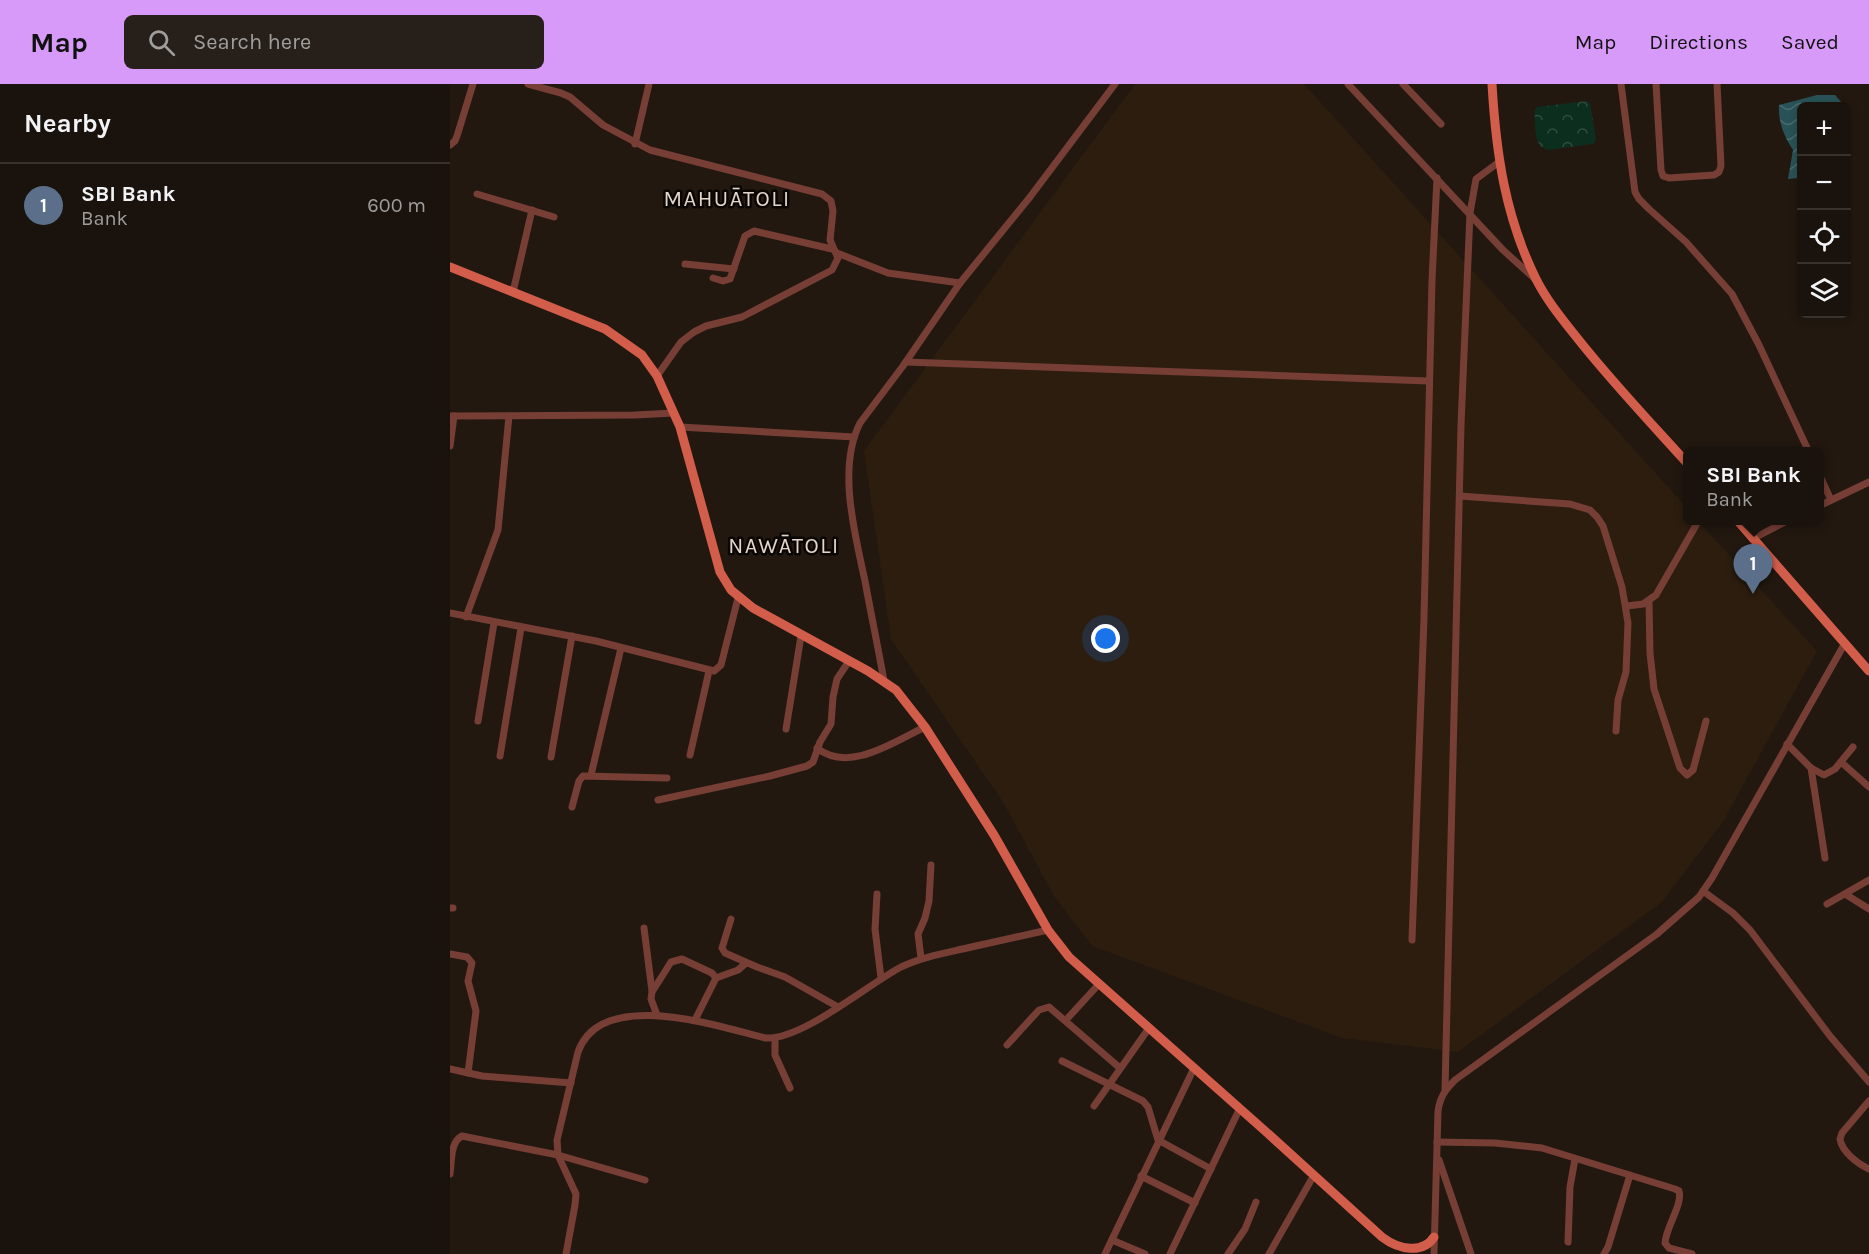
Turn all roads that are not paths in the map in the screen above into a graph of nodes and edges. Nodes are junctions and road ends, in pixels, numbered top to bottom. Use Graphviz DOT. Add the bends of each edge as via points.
graph roads {
  1 [pos="473,84"];
  2 [pos="528,84"];
  3 [pos="649,84"];
  4 [pos="1115,84"];
  5 [pos="1348,84"];
  6 [pos="1403,84"];
  7 [pos="1492,84"];
  8 [pos="1621,84"];
  9 [pos="1656,84"];
  10 [pos="1717,84"];
  11 [pos="1441,124"];
  12 [pos="635,144"];
  13 [pos="450,145"];
  14 [pos="1499,162"];
  15 [pos="1437,178"];
  16 [pos="477,194"];
  17 [pos="532,210"];
  18 [pos="1470,213"];
  19 [pos="554,217"];
  20 [pos="835,251"];
  21 [pos="685,264"];
  22 [pos="450,267"];
  23 [pos="734,268"];
  24 [pos="713,278"];
  25 [pos="1537,281"];
  26 [pos="960,283"];
  27 [pos="513,292"];
  28 [pos="906,362"];
  29 [pos="657,376"];
  30 [pos="1430,381"];
  31 [pos="674,413"];
  32 [pos="452,416"];
  33 [pos="509,416"];
  34 [pos="680,427"];
  35 [pos="854,437"];
  36 [pos="450,446"];
  37 [pos="1807,447"];
  38 [pos="1683,459"];
  39 [pos="1869,482"];
  40 [pos="1824,485"];
  41 [pos="1460,496"];
  42 [pos="1831,500"];
  43 [pos="1824,504"];
  44 [pos="1696,525"];
  45 [pos="1741,525"];
  46 [pos="1779,525"];
  47 [pos="1752,539"];
  48 [pos="738,598"];
  49 [pos="1650,601"];
  50 [pos="1627,606"];
  51 [pos="450,613"];
  52 [pos="466,617"];
  53 [pos="494,623"];
  54 [pos="521,627"];
  55 [pos="572,636"];
  56 [pos="801,636"];
  57 [pos="1845,643"];
  58 [pos="621,648"];
  59 [pos="849,661"];
  60 [pos="709,671"];
  61 [pos="1869,671"];
  62 [pos="884,681"];
  63 [pos="478,720"];
  64 [pos="1706,721"];
  65 [pos="925,727"];
  66 [pos="786,729"];
  67 [pos="1616,731"];
  68 [pos="1787,744"];
  69 [pos="1853,747"];
  70 [pos="817,748"];
  71 [pos="690,755"];
  72 [pos="500,756"];
  73 [pos="551,757"];
  74 [pos="1840,762"];
  75 [pos="1811,768"];
  76 [pos="591,775"];
  77 [pos="667,777"];
  78 [pos="1869,787"];
  79 [pos="658,800"];
  80 [pos="572,807"];
  81 [pos="1825,858"];
  82 [pos="931,865"];
  83 [pos="1869,880"];
  84 [pos="1703,891"];
  85 [pos="877,894"];
  86 [pos="1845,894"];
  87 [pos="1827,904"];
  88 [pos="1869,909"];
  89 [pos="731,919"];
  90 [pos="644,928"];
  91 [pos="1048,930"];
  92 [pos="1412,940"];
  93 [pos="450,954"];
  94 [pos="921,958"];
  95 [pos="746,963"];
  96 [pos="716,978"];
  97 [pos="881,978"];
  98 [pos="1099,984"];
  99 [pos="652,992"];
  100 [pos="838,1007"];
  101 [pos="657,1015"];
  102 [pos="694,1020"];
  103 [pos="1066,1020"];
  104 [pos="1149,1028"];
  105 [pos="775,1039"];
  106 [pos="1007,1045"];
  107 [pos="1062,1061"];
  108 [pos="1120,1068"];
  109 [pos="1194,1068"];
  110 [pos="450,1069"];
  111 [pos="468,1073"];
  112 [pos="1869,1082"];
  113 [pos="570,1083"];
  114 [pos="1109,1084"];
  115 [pos="790,1088"];
  116 [pos="1445,1090"];
  117 [pos="1869,1101"];
  118 [pos="1094,1106"];
  119 [pos="1240,1108"];
  120 [pos="1158,1140"];
  121 [pos="1437,1142"];
  122 [pos="1436,1154"];
  123 [pos="558,1155"];
  124 [pos="1575,1159"];
  125 [pos="1211,1169"];
  126 [pos="1869,1169"];
  127 [pos="450,1174"];
  128 [pos="1314,1175"];
  129 [pos="1630,1175"];
  130 [pos="1141,1176"];
  131 [pos="645,1180"];
  132 [pos="1256,1202"];
  133 [pos="1195,1203"];
  134 [pos="1434,1237"];
  135 [pos="1112,1240"];
  136 [pos="1568,1242"];
  137 [pos="1665,1243"];
  138 [pos="1392,1245"];
  139 [pos="566,1254"];
  140 [pos="1105,1254"];
  141 [pos="1145,1254"];
  142 [pos="1170,1254"];
  143 [pos="1228,1254"];
  144 [pos="1269,1254"];
  145 [pos="1400,1254"];
  146 [pos="1434,1254"];
  147 [pos="1471,1254"];
  148 [pos="1604,1254"];
  149 [pos="1662,1254"];
  150 [pos="1692,1254"];
  1 -- 13 [label="street" via="457,136"];
  2 -- 12 [label="street" via="570,97 596,121"];
  3 -- 12 [label="street"];
  4 -- 26 [label="street"];
  5 -- 15 [label="street"];
  6 -- 11 [label="street"];
  7 -- 14 [label="main road"];
  8 -- 37 [label="street" via="1635,192 1732,294"];
  9 -- 10 [label="street" via="1660,170 1669,178 1719,172"];
  12 -- 20 [label="street" via="828,197 833,206 830,240"];
  14 -- 18 [label="street" via="1476,179"];
  14 -- 25 [label="main road" via="1511,215"];
  15 -- 18 [label="street"];
  15 -- 30 [label="street"];
  16 -- 17 [label="street"];
  17 -- 19 [label="street"];
  17 -- 27 [label="street"];
  18 -- 25 [label="street"];
  18 -- 41 [label="street"];
  20 -- 23 [label="street" via="754,231 745,236"];
  20 -- 26 [label="street" via="888,273"];
  20 -- 29 [label="street" via="837,262 827,274 742,317 694,332 681,342"];
  21 -- 23 [label="street"];
  22 -- 27 [label="main road"];
  23 -- 24 [label="street" via="730,279"];
  25 -- 38 [label="main road" via="1598,364"];
  26 -- 28 [label="street"];
  27 -- 29 [label="main road" via="605,330 642,355"];
  28 -- 30 [label="street"];
  28 -- 35 [label="street" via="860,423"];
  29 -- 31 [label="main road"];
  30 -- 92 [label="street"];
  31 -- 33 [label="street"];
  31 -- 34 [label="main road"];
  32 -- 33 [label="street"];
  32 -- 36 [label="street"];
  33 -- 52 [label="street" via="498,530"];
  34 -- 35 [label="street"];
  34 -- 48 [label="main road" via="720,572"];
  35 -- 62 [label="street" via="849,499"];
  39 -- 42 [label="street"];
  40 -- 42 [label="street"];
  41 -- 50 [label="street" via="1570,504 1590,510 1603,526"];
  41 -- 116 [label="street"];
  42 -- 43 [label="street"];
  44 -- 49 [label="street" via="1664,584"];
  45 -- 47 [label="main road"];
  46 -- 47 [label="street"];
  47 -- 57 [label="main road"];
  48 -- 56 [label="main road"];
  48 -- 60 [label="street" via="721,665"];
  49 -- 50 [label="street"];
  49 -- 64 [label="street" via="1654,689 1680,768 1687,775 1693,770"];
  50 -- 67 [label="street" via="1626,672 1618,699"];
  51 -- 52 [label="street"];
  52 -- 53 [label="street"];
  53 -- 54 [label="street"];
  53 -- 63 [label="street"];
  54 -- 55 [label="street"];
  54 -- 72 [label="street"];
  55 -- 58 [label="street"];
  55 -- 73 [label="street"];
  56 -- 59 [label="main road"];
  56 -- 66 [label="street"];
  57 -- 61 [label="main road"];
  57 -- 68 [label="street"];
  58 -- 60 [label="street"];
  58 -- 76 [label="street"];
  59 -- 62 [label="main road"];
  59 -- 70 [label="street" via="837,679 831,724"];
  60 -- 71 [label="street"];
  62 -- 65 [label="main road"];
  65 -- 70 [label="street" via="861,757 829,755"];
  65 -- 91 [label="main road" via="994,835"];
  68 -- 75 [label="street"];
  68 -- 84 [label="street"];
  69 -- 74 [label="street"];
  70 -- 79 [label="street" via="815,758 807,766"];
  74 -- 75 [label="street" via="1830,773"];
  74 -- 78 [label="street"];
  75 -- 81 [label="street"];
  76 -- 77 [label="street"];
  76 -- 80 [label="street" via="581,778"];
  82 -- 94 [label="street" via="927,910 918,934"];
  83 -- 86 [label="street"];
  84 -- 112 [label="street" via="1750,930"];
  84 -- 116 [label="street" via="1657,934"];
  85 -- 97 [label="street" via="875,929"];
  86 -- 87 [label="street"];
  86 -- 88 [label="street"];
  89 -- 95 [label="street" via="723,951"];
  90 -- 99 [label="street"];
  91 -- 94 [label="street"];
  91 -- 98 [label="main road" via="1069,957"];
  93 -- 111 [label="street" via="467,957 472,963 468,981 476,1011"];
  94 -- 97 [label="street"];
  95 -- 96 [label="street"];
  95 -- 100 [label="street" via="786,977"];
  96 -- 99 [label="street" via="678,959 671,962"];
  96 -- 102 [label="street"];
  97 -- 100 [label="street"];
  98 -- 103 [label="street"];
  98 -- 104 [label="main road"];
  99 -- 101 [label="street"];
  100 -- 105 [label="street"];
  101 -- 102 [label="street"];
  101 -- 113 [label="street" via="610,1021 591,1030 582,1040"];
  102 -- 105 [label="street"];
  103 -- 106 [label="street" via="1044,1006"];
  103 -- 108 [label="street"];
  104 -- 108 [label="street"];
  104 -- 109 [label="main road"];
  105 -- 115 [label="street" via="775,1055"];
  107 -- 114 [label="street"];
  108 -- 114 [label="street"];
  109 -- 119 [label="main road"];
  109 -- 120 [label="street"];
  110 -- 111 [label="street"];
  111 -- 113 [label="street"];
  113 -- 123 [label="street" via="559,1126"];
  114 -- 118 [label="street"];
  114 -- 120 [label="street" via="1143,1101"];
  116 -- 121 [label="street" via="1438,1111"];
  117 -- 126 [label="street" via="1840,1139 1845,1150"];
  119 -- 125 [label="street"];
  119 -- 128 [label="main road"];
  120 -- 125 [label="street"];
  120 -- 130 [label="street"];
  121 -- 122 [label="street"];
  121 -- 124 [label="street" via="1525,1145"];
  122 -- 134 [label="street"];
  122 -- 147 [label="street"];
  123 -- 127 [label="street" via="462,1136 454,1144"];
  123 -- 131 [label="street"];
  123 -- 139 [label="street" via="576,1194"];
  124 -- 129 [label="street"];
  124 -- 136 [label="street"];
  125 -- 133 [label="street"];
  128 -- 138 [label="main road"];
  128 -- 144 [label="street"];
  129 -- 137 [label="street" via="1679,1191"];
  129 -- 148 [label="street"];
  130 -- 133 [label="street"];
  130 -- 135 [label="street"];
  132 -- 143 [label="street" via="1245,1229"];
  133 -- 142 [label="street"];
  134 -- 138 [label="main road" via="1429,1248 1416,1252"];
  134 -- 146 [label="street"];
  135 -- 140 [label="street"];
  135 -- 141 [label="street"];
  137 -- 149 [label="street"];
  137 -- 150 [label="street"];
  138 -- 145 [label="street"];
}
